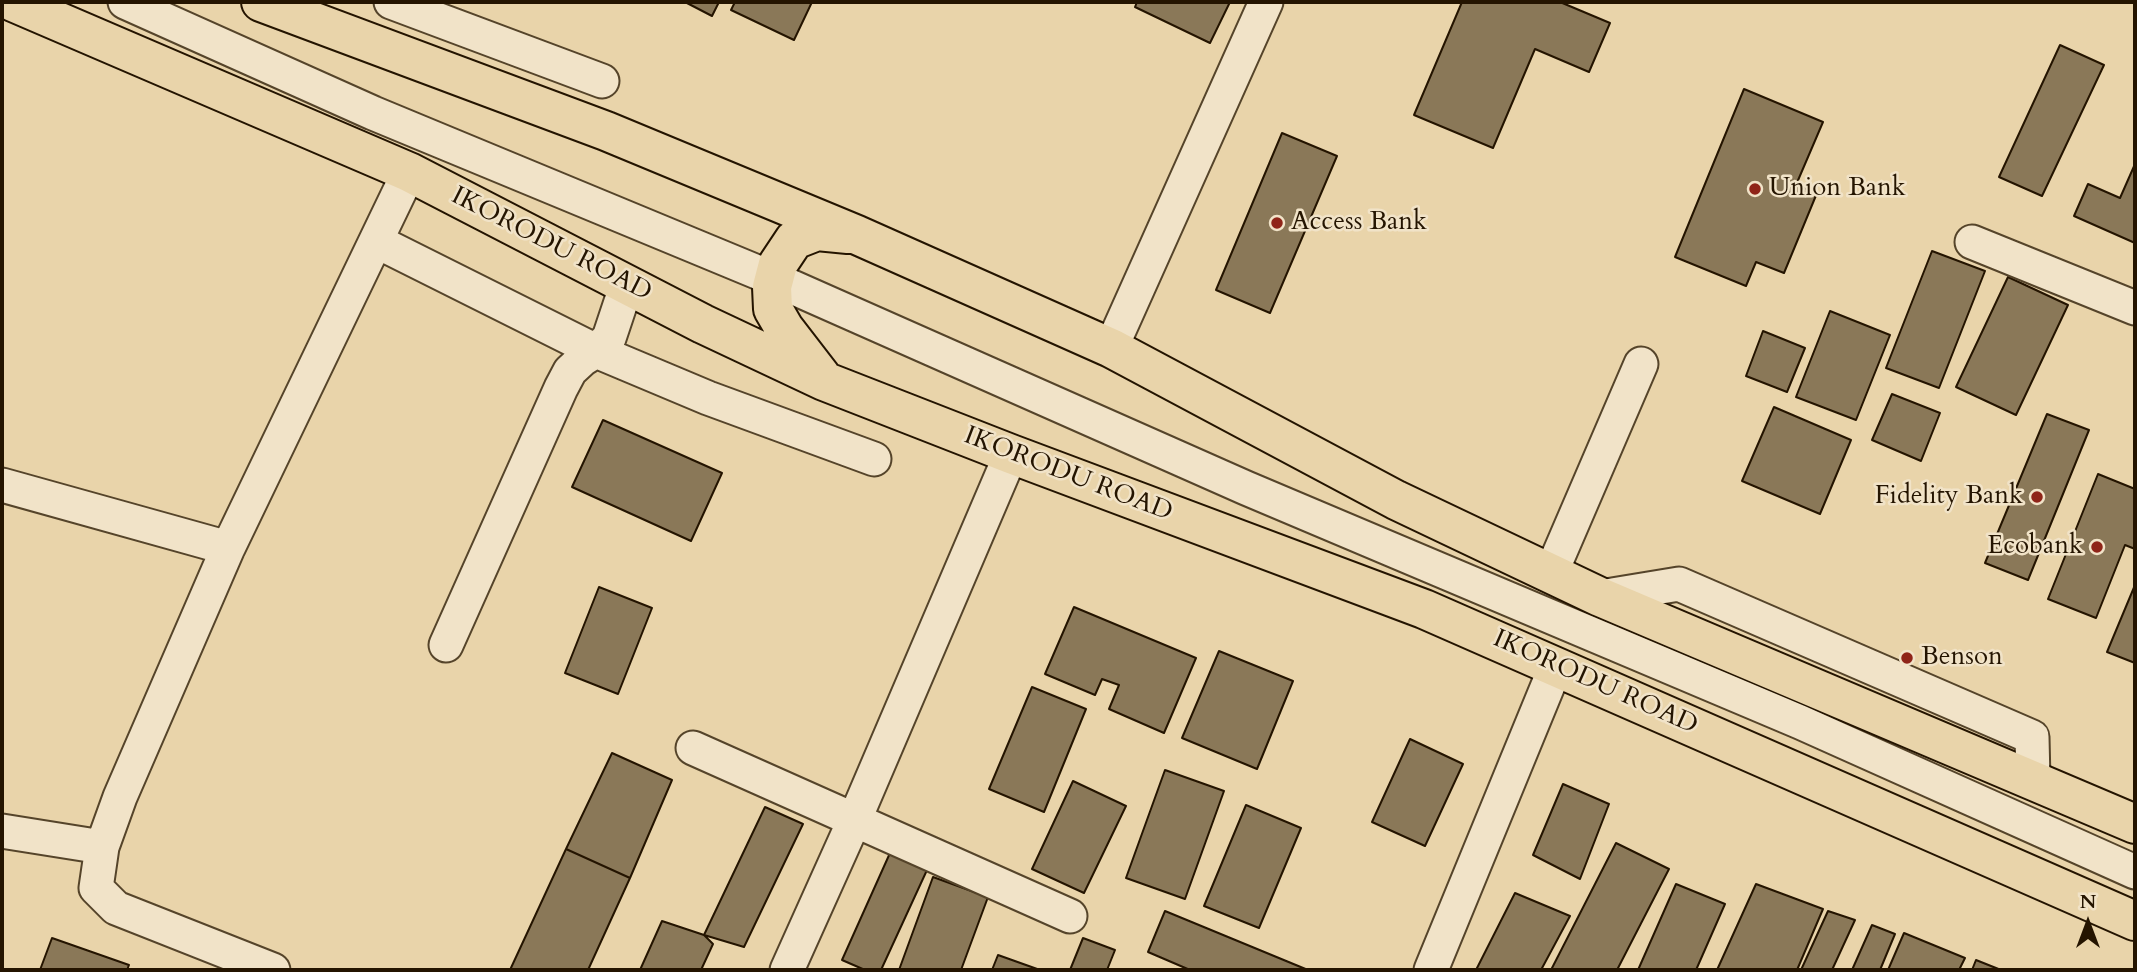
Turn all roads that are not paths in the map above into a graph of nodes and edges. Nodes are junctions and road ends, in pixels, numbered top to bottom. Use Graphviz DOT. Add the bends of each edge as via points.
graph roads {
  1 [pos="13,2"];
  2 [pos="125,2"];
  3 [pos="261,2"];
  4 [pos="391,2"];
  5 [pos="1266,2"];
  6 [pos="602,81"];
  7 [pos="409,172"];
  8 [pos="858,235"];
  9 [pos="376,242"];
  10 [pos="1972,242"];
  11 [pos="774,279"];
  12 [pos="627,284"];
  13 [pos="2135,308"];
  14 [pos="1111,348"];
  15 [pos="596,351"];
  16 [pos="1640,364"];
  17 [pos="824,381"];
  18 [pos="1011,454"];
  19 [pos="874,459"];
  20 [pos="2,485"];
  21 [pos="228,548"];
  22 [pos="1550,573"];
  23 [pos="446,645"];
  24 [pos="1556,666"];
  25 [pos="693,748"];
  26 [pos="853,821"];
  27 [pos="2134,821"];
  28 [pos="2,831"];
  29 [pos="102,847"];
  30 [pos="2135,873"];
  31 [pos="1070,916"];
  32 [pos="2135,921"];
  33 [pos="273,970"];
  34 [pos="787,970"];
  35 [pos="1430,970"];
  1 -- 7 [label="highway, IKORODU ROAD"];
  2 -- 11 [label="street" via="373,113"];
  3 -- 8 [label="highway" via="606,131"];
  4 -- 6 [label="street"];
  5 -- 14 [label="street"];
  7 -- 9 [label="street"];
  7 -- 12 [label="highway, IKORODU ROAD"];
  8 -- 11 [label="highway" via="817,231 794,240"];
  8 -- 14 [label="highway"];
  9 -- 15 [label="street"];
  9 -- 21 [label="street"];
  10 -- 13 [label="street"];
  11 -- 17 [label="highway" via="773,309"];
  11 -- 30 [label="street" via="1246,488 1800,722"];
  12 -- 15 [label="street" via="609,338"];
  12 -- 17 [label="highway, IKORODU ROAD"];
  14 -- 22 [label="highway" via="1396,500"];
  15 -- 19 [label="street"];
  15 -- 23 [label="street" via="570,371 561,388"];
  16 -- 22 [label="street"];
  17 -- 18 [label="highway, IKORODU ROAD"];
  18 -- 24 [label="highway, IKORODU ROAD" via="1424,609"];
  18 -- 26 [label="street"];
  20 -- 21 [label="street"];
  21 -- 29 [label="street"];
  22 -- 27 [label="highway"];
  24 -- 32 [label="highway, IKORODU ROAD"];
  24 -- 35 [label="street"];
  25 -- 26 [label="street"];
  26 -- 31 [label="street"];
  26 -- 34 [label="street"];
  28 -- 29 [label="street"];
  29 -- 33 [label="street" via="96,888 116,908"];
}
